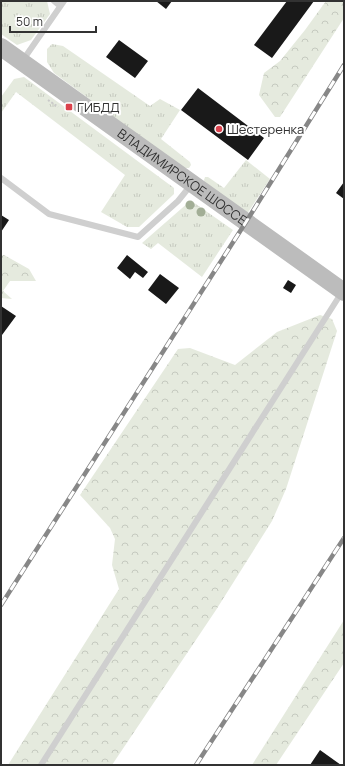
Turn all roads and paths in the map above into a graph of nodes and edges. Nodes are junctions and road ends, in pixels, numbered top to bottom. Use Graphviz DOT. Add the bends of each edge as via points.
graph roads {
  1 [pos="54,1"];
  2 [pos="62,3"];
  3 [pos="1,47"];
  4 [pos="22,62"];
  5 [pos="1,178"];
  6 [pos="192,183"];
  7 [pos="344,291"];
  8 [pos="41,765"];
  1 -- 2 [label="lane"];
  2 -- 4 [label="lane"];
  3 -- 4 [label="main road, ВЛАДИМИРСКОЕ ШОССЕ"];
  4 -- 6 [label="main road, ВЛАДИМИРСКОЕ ШОССЕ"];
  5 -- 6 [label="lane" via="49,214 138,237 178,201"];
  6 -- 7 [label="main road, ВЛАДИМИРСКОЕ ШОССЕ"];
  7 -- 8 [label="lane"];
}
